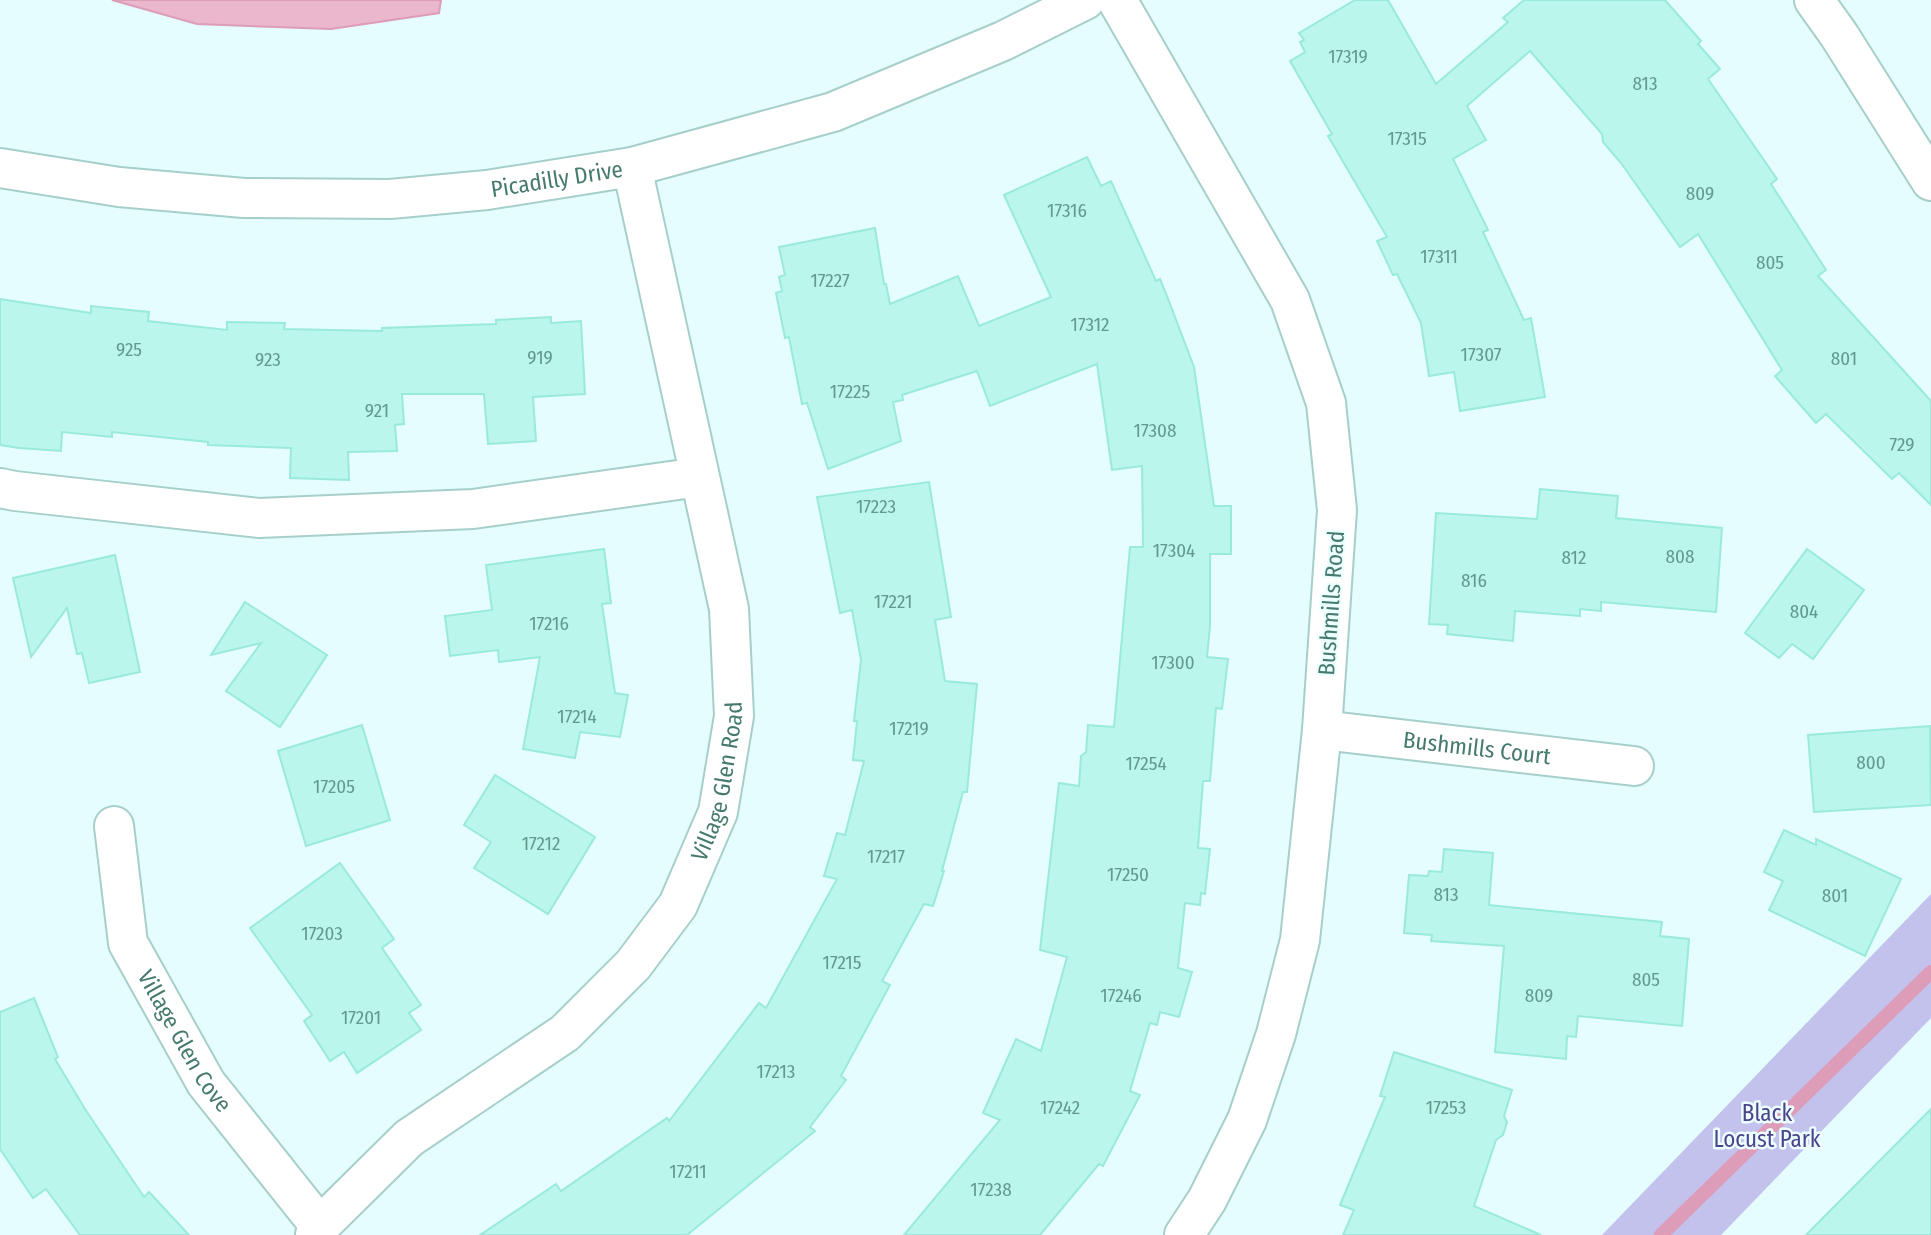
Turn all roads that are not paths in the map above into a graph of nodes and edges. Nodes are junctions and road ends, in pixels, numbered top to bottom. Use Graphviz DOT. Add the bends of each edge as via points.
graph roads {
  1 [pos="1085,0"];
  2 [pos="1117,0"];
  3 [pos="1814,0"];
  4 [pos="632,167"];
  5 [pos="0,168"];
  6 [pos="1931,181"];
  7 [pos="699,477"];
  8 [pos="0,488"];
  9 [pos="1322,730"];
  10 [pos="1633,766"];
  11 [pos="114,826"];
  12 [pos="317,1231"];
  13 [pos="1184,1235"];
  1 -- 4 [label="street, Picadilly Drive" via="1003,41 833,112"];
  2 -- 9 [label="street, Bushmills Road" via="1290,300 1326,403 1337,510"];
  3 -- 6 [label="street"];
  4 -- 5 [label="street, Picadilly Drive" via="487,190 390,199 244,198 119,187"];
  4 -- 7 [label="street, Village Glen Road"];
  7 -- 8 [label="street" via="473,509 260,518"];
  7 -- 12 [label="street, Village Glen Road" via="729,609 734,716 718,812 678,905 633,965 565,1033 409,1138"];
  9 -- 10 [label="street, Bushmills Court"];
  9 -- 13 [label="street, Bushmills Road" via="1300,940 1276,1034 1247,1120 1208,1200"];
  11 -- 12 [label="street, Village Glen Cove" via="128,943 205,1083"];
}
